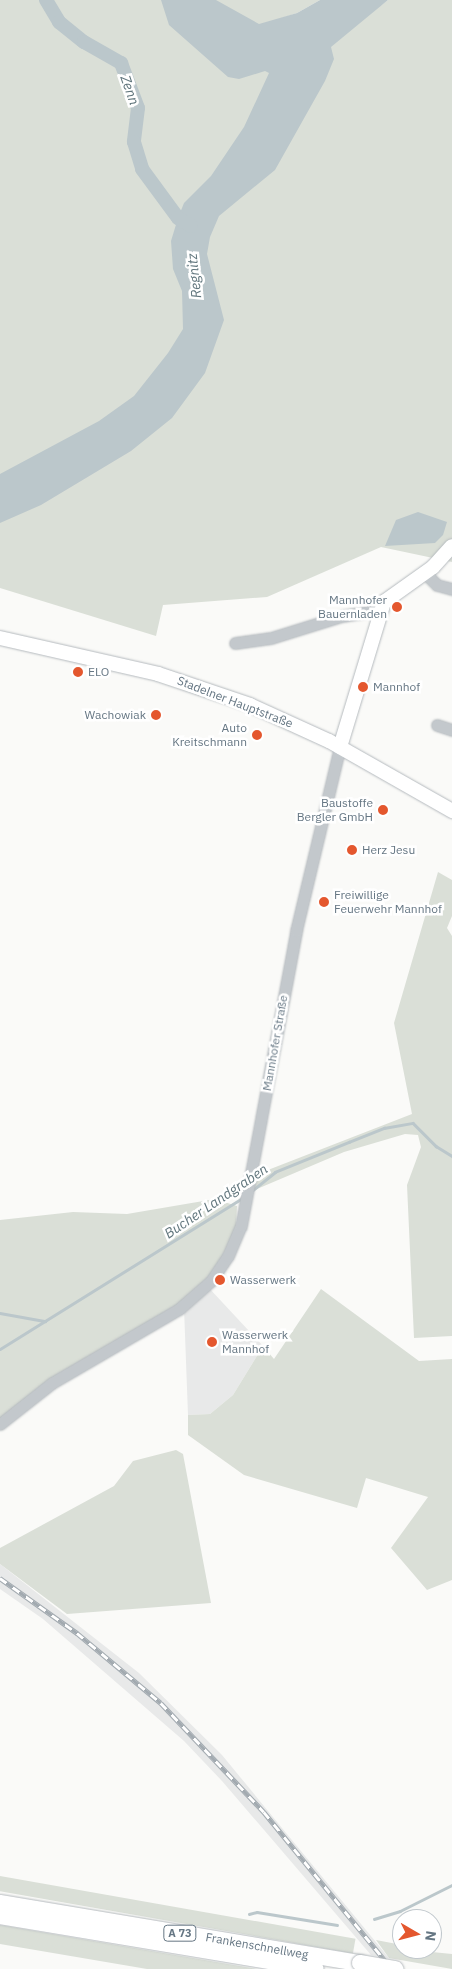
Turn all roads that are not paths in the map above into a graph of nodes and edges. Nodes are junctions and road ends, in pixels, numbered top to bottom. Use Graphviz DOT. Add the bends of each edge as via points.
graph roads {
  1 [pos="452,546"];
  2 [pos="425,573"];
  3 [pos="452,589"];
  4 [pos="380,610"];
  5 [pos="0,638"];
  6 [pos="235,643"];
  7 [pos="436,725"];
  8 [pos="452,730"];
  9 [pos="340,747"];
  10 [pos="452,811"];
  11 [pos="0,1424"];
  12 [pos="0,1903"];
  13 [pos="0,1916"];
  14 [pos="316,1969"];
  15 [pos="395,1969"];
  1 -- 2 [label="main road, Mannhofer Straße"];
  2 -- 3 [label="street" via="437,585"];
  2 -- 4 [label="main road, Mannhofer Straße" via="389,596"];
  4 -- 6 [label="street" via="342,616 271,638"];
  4 -- 9 [label="main road, Mannhofer Straße"];
  5 -- 9 [label="main road, Stadelner Hauptstraße" via="133,668 203,688 288,721"];
  7 -- 8 [label="street"];
  9 -- 10 [label="main road, Stadelner Hauptstraße"];
  9 -- 11 [label="street, Mannhofer Straße" via="296,931 244,1210 228,1256 211,1281 194,1298 52,1383"];
  12 -- 15 [label="highway, Frankenschnellweg / A 73, bridge"];
  13 -- 14 [label="highway, Frankenschnellweg / A 73"];
}
